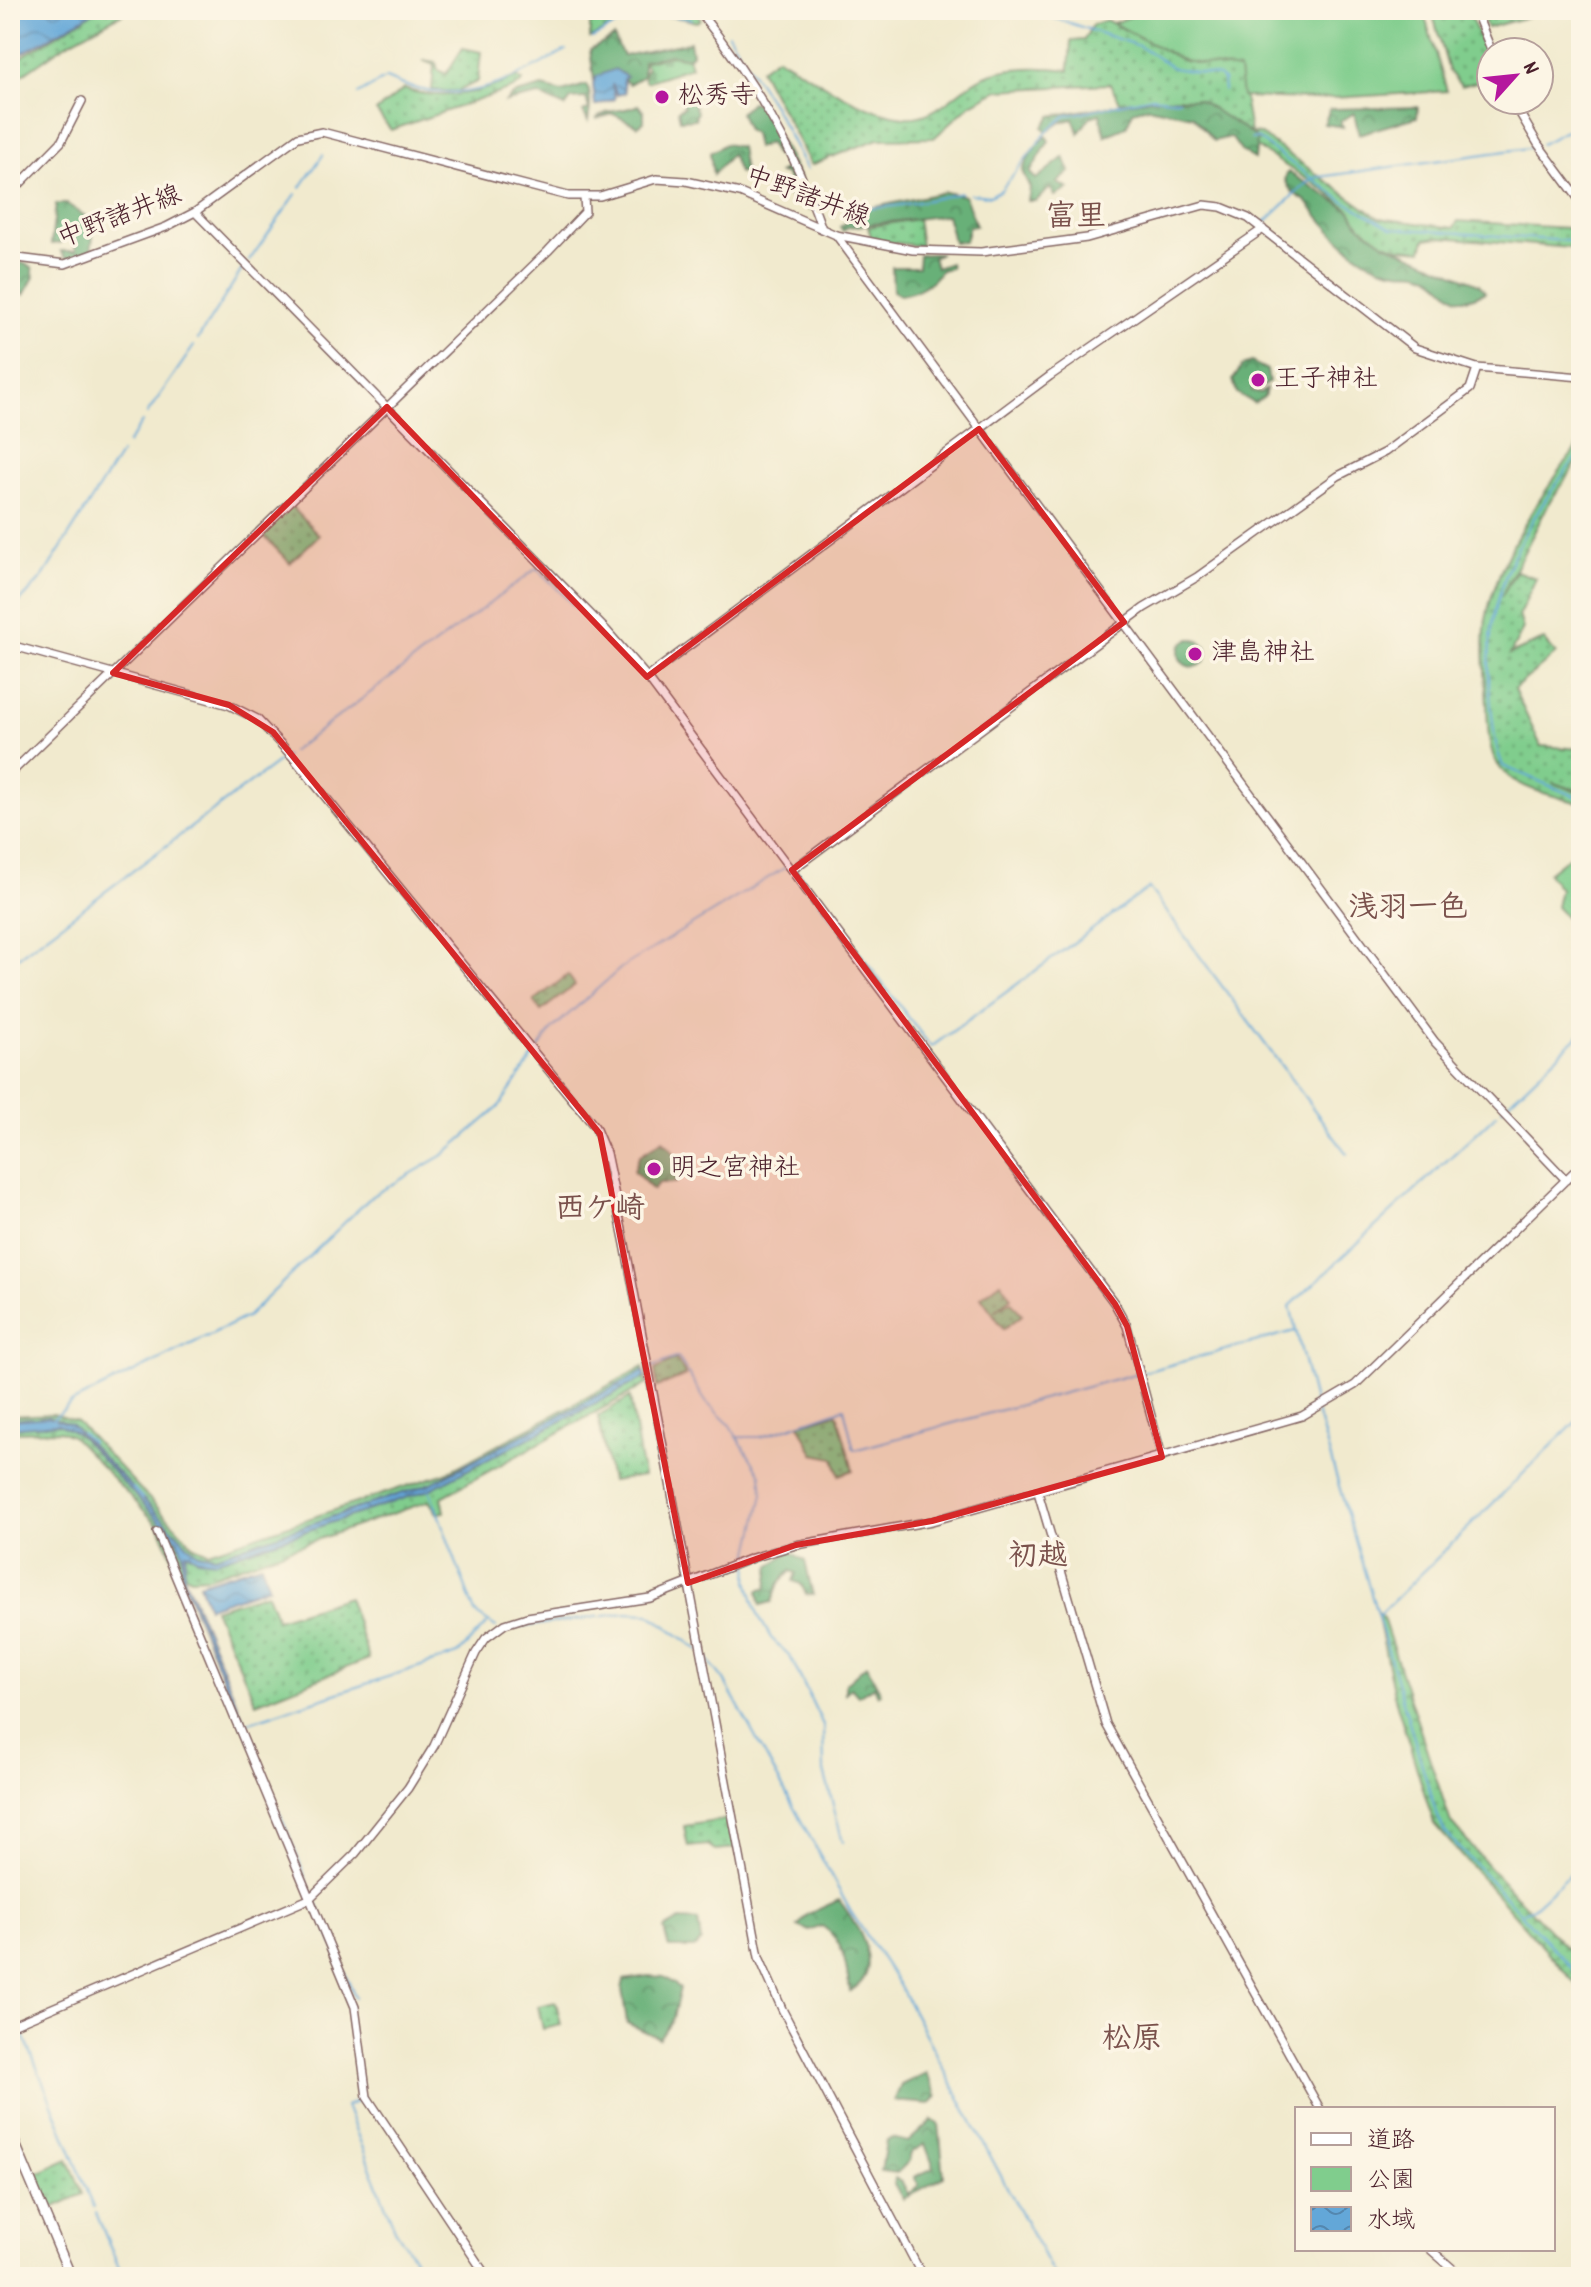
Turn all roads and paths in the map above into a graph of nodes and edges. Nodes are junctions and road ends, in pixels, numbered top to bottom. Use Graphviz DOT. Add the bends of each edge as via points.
graph roads {
  1 [pos="698,10"];
  2 [pos="1475,10"];
  3 [pos="1486,36"];
  4 [pos="82,101"];
  5 [pos="1521,116"];
  6 [pos="10,194"];
  7 [pos="584,198"];
  8 [pos="1581,202"];
  9 [pos="195,212"];
  10 [pos="822,229"];
  11 [pos="1263,229"];
  12 [pos="836,235"];
  13 [pos="10,257"];
  14 [pos="1477,368"];
  15 [pos="1581,377"];
  16 [pos="387,407"];
  17 [pos="979,429"];
  18 [pos="1124,622"];
  19 [pos="10,645"];
  20 [pos="113,673"];
  21 [pos="647,677"];
  22 [pos="10,774"];
  23 [pos="792,870"];
  24 [pos="1581,1165"];
  25 [pos="1566,1180"];
  26 [pos="1162,1457"];
  27 [pos="1038,1492"];
  28 [pos="157,1532"];
  29 [pos="688,1583"];
  30 [pos="309,1899"];
  31 [pos="10,2026"];
  32 [pos="1319,2107"];
  33 [pos="10,2132"];
  34 [pos="1432,2251"];
  35 [pos="71,2277"];
  36 [pos="487,2277"];
  37 [pos="923,2277"];
  38 [pos="1462,2277"];
  1 -- 10 [label="street" via="766,106 798,164"];
  2 -- 3 [label="street"];
  4 -- 6 [label="street" via="61,142"];
  5 -- 8 [label="street"];
  7 -- 9 [label="street, 中野諸井線" via="313,132 298,137"];
  7 -- 10 [label="street, 中野諸井線" via="656,179 686,181 740,193"];
  7 -- 16 [label="street" via="585,212"];
  9 -- 13 [label="street, 中野諸井線" via="72,262"];
  9 -- 16 [label="street"];
  10 -- 12 [label="street, 中野諸井線"];
  11 -- 12 [label="street, 中野諸井線" via="1237,212 1204,205 1087,238 981,252 892,248"];
  11 -- 14 [label="street, 中野諸井線" via="1406,343"];
  11 -- 17 [label="street"];
  12 -- 17 [label="street"];
  14 -- 15 [label="street, 中野諸井線"];
  14 -- 18 [label="street" via="1473,386 1394,446 1338,476"];
  16 -- 20 [label="street"];
  16 -- 21 [label="street"];
  17 -- 18 [label="street"];
  17 -- 21 [label="street"];
  18 -- 23 [label="street"];
  18 -- 25 [label="street" via="1448,1058"];
  19 -- 20 [label="street"];
  20 -- 22 [label="street"];
  20 -- 29 [label="street" via="245,711 273,732 589,1119 606,1153"];
  21 -- 23 [label="street"];
  23 -- 26 [label="street" via="1115,1304 1127,1326"];
  24 -- 25 [label="street"];
  25 -- 26 [label="street" via="1339,1396 1302,1416"];
  26 -- 27 [label="street"];
  27 -- 29 [label="street" via="932,1521 796,1545"];
  27 -- 32 [label="street" via="1107,1727"];
  28 -- 30 [label="street"];
  29 -- 30 [label="street" via="635,1602 527,1617 486,1638 408,1788 355,1854"];
  29 -- 37 [label="street" via="765,1973"];
  30 -- 31 [label="street"];
  30 -- 36 [label="street" via="355,2007 367,2097"];
  33 -- 35 [label="highway"];
  34 -- 38 [label="street"];
}
